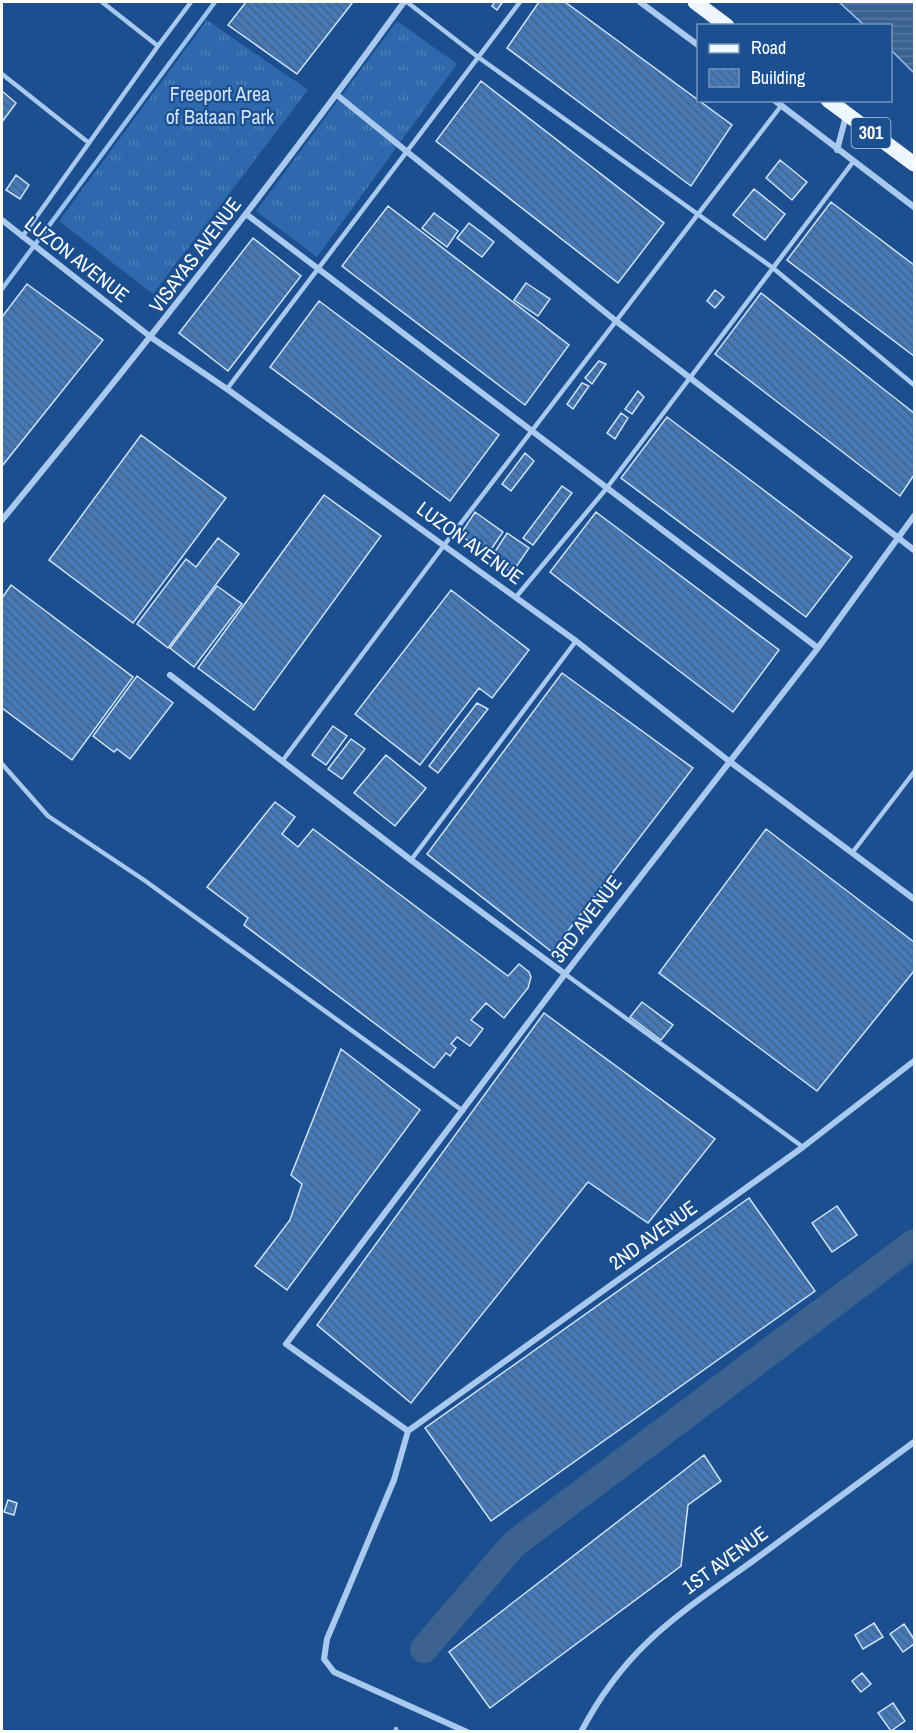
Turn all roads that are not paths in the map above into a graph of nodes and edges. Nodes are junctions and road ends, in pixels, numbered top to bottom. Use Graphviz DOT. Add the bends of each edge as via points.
graph roads {
  1 [pos="102,2"];
  2 [pos="191,2"];
  3 [pos="406,2"];
  4 [pos="520,2"];
  5 [pos="640,2"];
  6 [pos="695,2"];
  7 [pos="724,24"];
  8 [pos="697,44"];
  9 [pos="158,46"];
  10 [pos="478,57"];
  11 [pos="2,74"];
  12 [pos="337,95"];
  13 [pos="776,102"];
  14 [pos="830,102"];
  15 [pos="781,106"];
  16 [pos="846,115"];
  17 [pos="89,143"];
  18 [pos="837,150"];
  19 [pos="407,152"];
  20 [pos="853,162"];
  21 [pos="915,164"];
  22 [pos="915,207"];
  23 [pos="246,214"];
  24 [pos="699,214"];
  25 [pos="2,220"];
  26 [pos="22,237"];
  27 [pos="773,268"];
  28 [pos="319,270"];
  29 [pos="616,321"];
  30 [pos="152,338"];
  31 [pos="692,378"];
  32 [pos="915,385"];
  33 [pos="227,389"];
  34 [pos="533,432"];
  35 [pos="606,489"];
  36 [pos="915,516"];
  37 [pos="2,520"];
  38 [pos="898,538"];
  39 [pos="445,544"];
  40 [pos="915,550"];
  41 [pos="516,597"];
  42 [pos="576,641"];
  43 [pos="818,648"];
  44 [pos="170,675"];
  45 [pos="283,760"];
  46 [pos="729,761"];
  47 [pos="2,764"];
  48 [pos="915,772"];
  49 [pos="852,853"];
  50 [pos="411,860"];
  51 [pos="915,899"];
  52 [pos="565,974"];
  53 [pos="915,1061"];
  54 [pos="463,1111"];
  55 [pos="803,1147"];
  56 [pos="408,1431"];
  57 [pos="915,1442"];
  58 [pos="467,1731"];
  59 [pos="581,1731"];
  1 -- 9 [label="lane"];
  2 -- 9 [label="lane"];
  3 -- 10 [label="lane"];
  3 -- 12 [label="street, VISAYAS AVENUE"];
  4 -- 10 [label="lane"];
  5 -- 8 [label="street"];
  6 -- 7 [label="main road"];
  9 -- 17 [label="lane"];
  10 -- 19 [label="lane"];
  10 -- 24 [label="lane"];
  11 -- 17 [label="lane"];
  12 -- 19 [label="street"];
  12 -- 23 [label="street, VISAYAS AVENUE"];
  13 -- 15 [label="street"];
  14 -- 16 [label="main road, 301"];
  15 -- 18 [label="street"];
  15 -- 24 [label="lane"];
  16 -- 18 [label="street"];
  16 -- 21 [label="main road, 301"];
  17 -- 26 [label="lane"];
  18 -- 20 [label="street"];
  19 -- 28 [label="lane"];
  19 -- 29 [label="street"];
  20 -- 22 [label="street"];
  20 -- 27 [label="lane"];
  23 -- 28 [label="street"];
  23 -- 30 [label="street, VISAYAS AVENUE"];
  24 -- 27 [label="lane"];
  24 -- 29 [label="lane"];
  25 -- 26 [label="street, LUZON AVENUE"];
  26 -- 30 [label="street, LUZON AVENUE"];
  27 -- 31 [label="lane"];
  27 -- 32 [label="lane"];
  28 -- 33 [label="lane"];
  28 -- 34 [label="street"];
  29 -- 31 [label="street"];
  29 -- 34 [label="lane"];
  30 -- 33 [label="street, LUZON AVENUE"];
  30 -- 37 [label="street, VISAYAS AVENUE"];
  31 -- 35 [label="lane"];
  31 -- 38 [label="street"];
  33 -- 39 [label="street, LUZON AVENUE"];
  34 -- 35 [label="street"];
  34 -- 39 [label="lane"];
  35 -- 41 [label="lane"];
  35 -- 43 [label="street"];
  36 -- 38 [label="street, 3RD AVENUE"];
  38 -- 40 [label="street"];
  38 -- 43 [label="street, 3RD AVENUE"];
  39 -- 41 [label="street, LUZON AVENUE"];
  39 -- 45 [label="lane"];
  41 -- 42 [label="street, LUZON AVENUE"];
  42 -- 46 [label="street, LUZON AVENUE"];
  42 -- 50 [label="lane"];
  43 -- 46 [label="street, 3RD AVENUE"];
  44 -- 45 [label="street"];
  45 -- 50 [label="street"];
  46 -- 49 [label="street, LUZON AVENUE"];
  46 -- 52 [label="street, 3RD AVENUE"];
  47 -- 54 [label="lane" via="48,816 144,880"];
  48 -- 49 [label="lane"];
  49 -- 51 [label="street, LUZON AVENUE"];
  50 -- 52 [label="street"];
  52 -- 54 [label="street, 3RD AVENUE"];
  52 -- 55 [label="lane"];
  53 -- 55 [label="street, 2ND AVENUE"];
  54 -- 56 [label="street, 3RD AVENUE" via="286,1344"];
  55 -- 56 [label="street, 2ND AVENUE"];
  56 -- 58 [label="street" via="394,1480 327,1639 324,1659 334,1672"];
  57 -- 59 [label="street, 1ST AVENUE" via="670,1620 629,1658 598,1698"];
}
